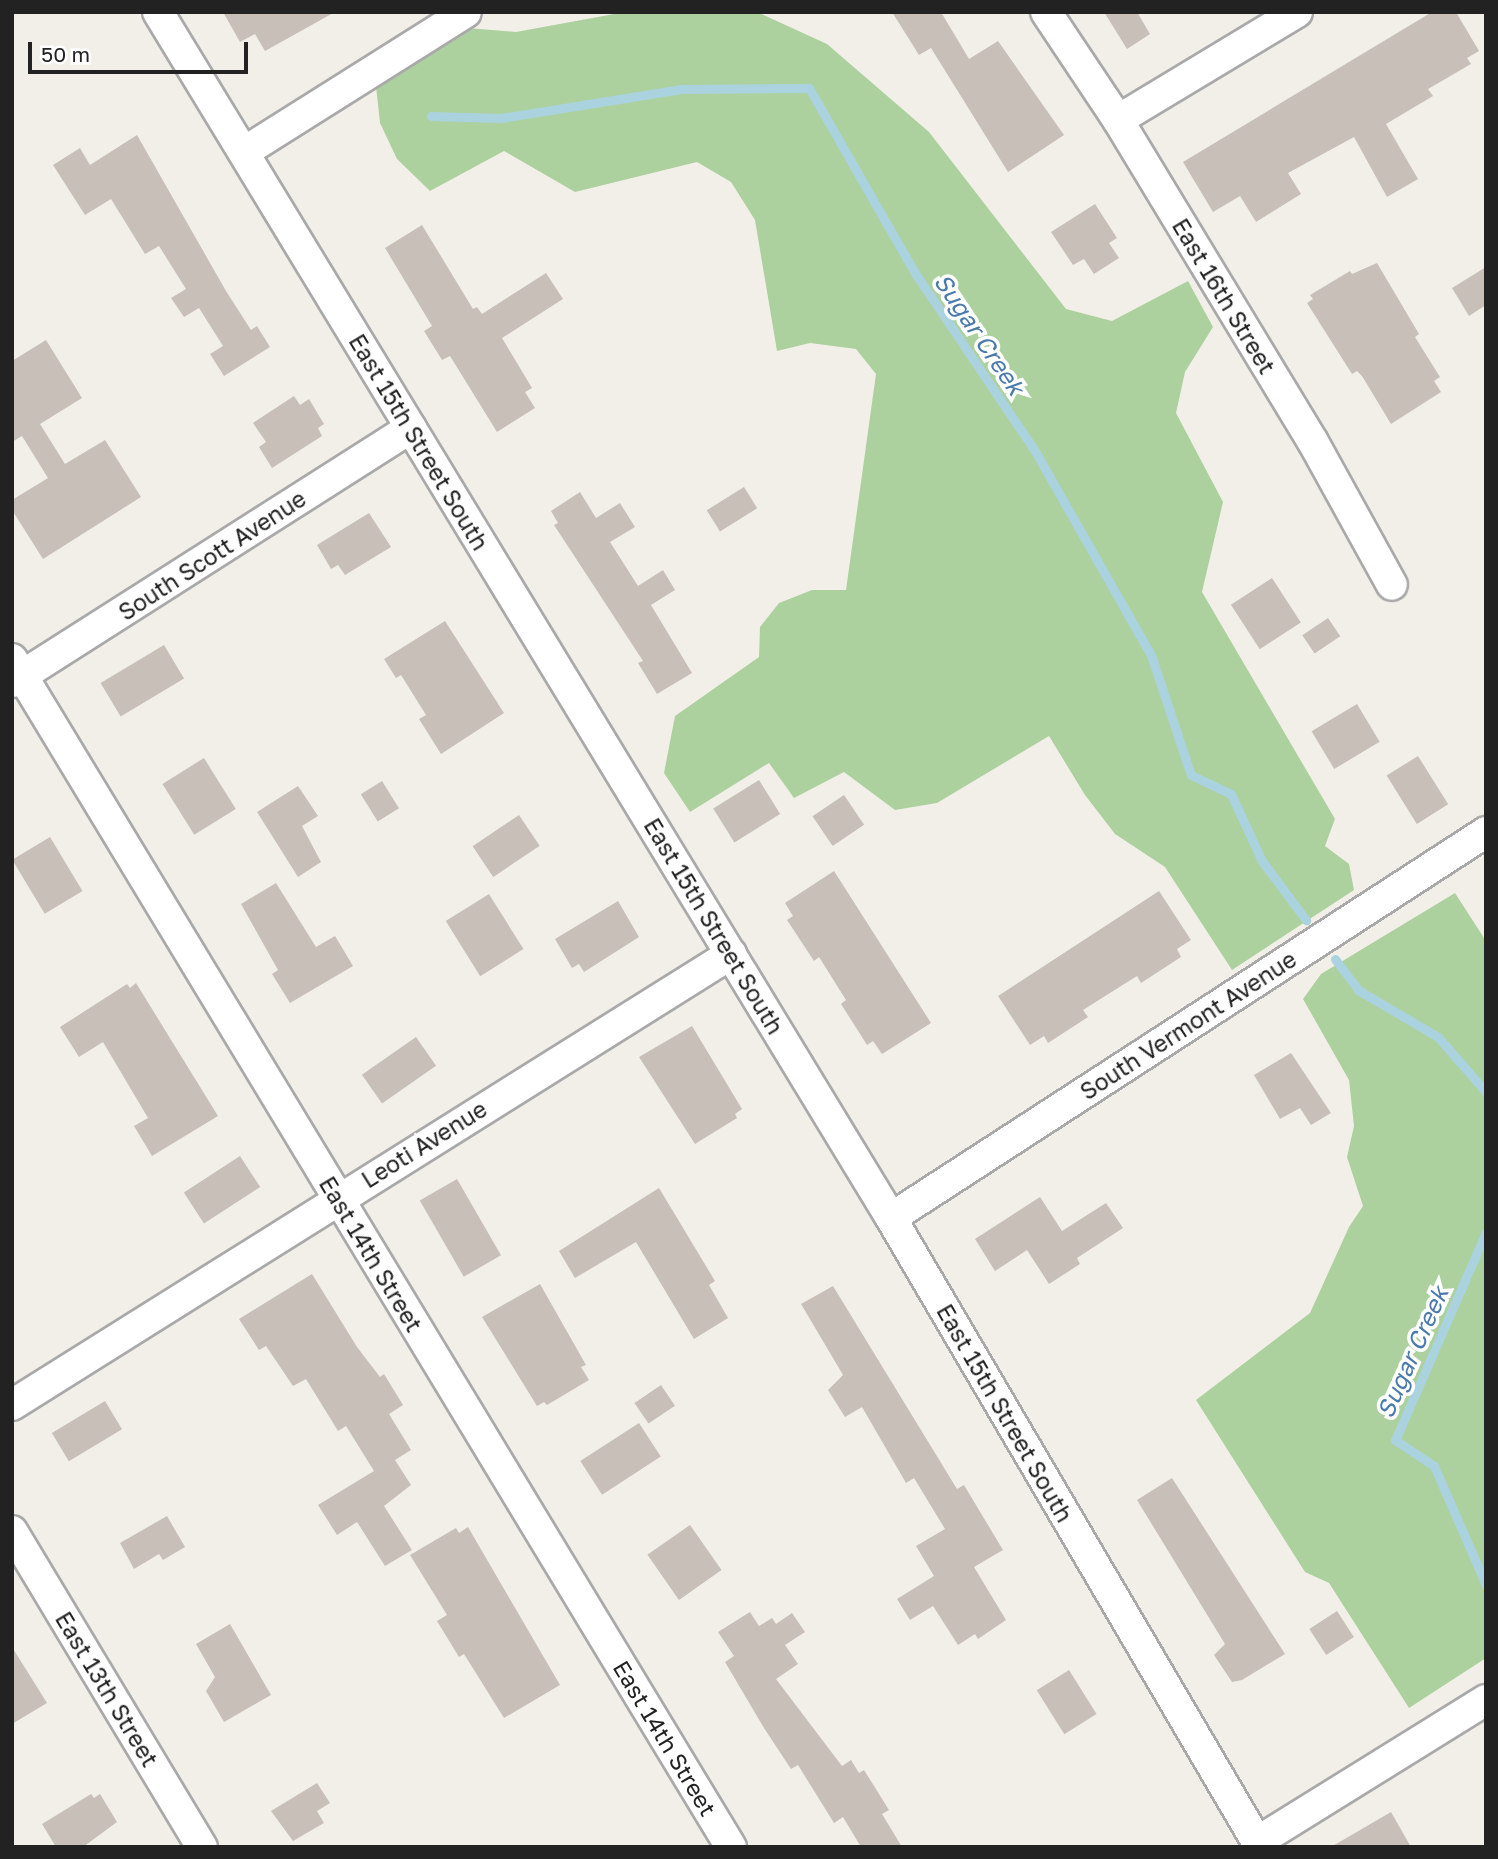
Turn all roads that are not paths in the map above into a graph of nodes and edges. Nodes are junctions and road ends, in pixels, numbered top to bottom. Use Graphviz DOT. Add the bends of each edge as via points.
graph roads {
  1 [pos="158,12"];
  2 [pos="466,12"];
  3 [pos="1046,12"];
  4 [pos="1297,12"];
  5 [pos="1118,120"];
  6 [pos="244,152"];
  7 [pos="411,428"];
  8 [pos="1392,585"];
  9 [pos="16,673"];
  10 [pos="1486,832"];
  11 [pos="731,954"];
  12 [pos="336,1198"];
  13 [pos="891,1218"];
  14 [pos="12,1405"];
  15 [pos="12,1531"];
  16 [pos="1486,1700"];
  17 [pos="1258,1844"];
  18 [pos="202,1847"];
  19 [pos="731,1847"];
  1 -- 6 [label="street, East 15th Street South"];
  2 -- 6 [label="street"];
  3 -- 5 [label="street, East 16th Street"];
  4 -- 5 [label="street"];
  5 -- 8 [label="street, East 16th Street" via="1313,442"];
  6 -- 7 [label="street, East 15th Street South"];
  7 -- 9 [label="street, South Scott Avenue"];
  7 -- 11 [label="street, East 15th Street South"];
  9 -- 12 [label="street, East 14th Street"];
  10 -- 13 [label="street, South Vermont Avenue"];
  11 -- 12 [label="street, Leoti Avenue"];
  11 -- 13 [label="street, East 15th Street South"];
  12 -- 14 [label="street, Leoti Avenue"];
  12 -- 19 [label="street, East 14th Street"];
  13 -- 17 [label="street, East 15th Street South"];
  15 -- 18 [label="street, East 13th Street"];
  16 -- 17 [label="street"];
}
